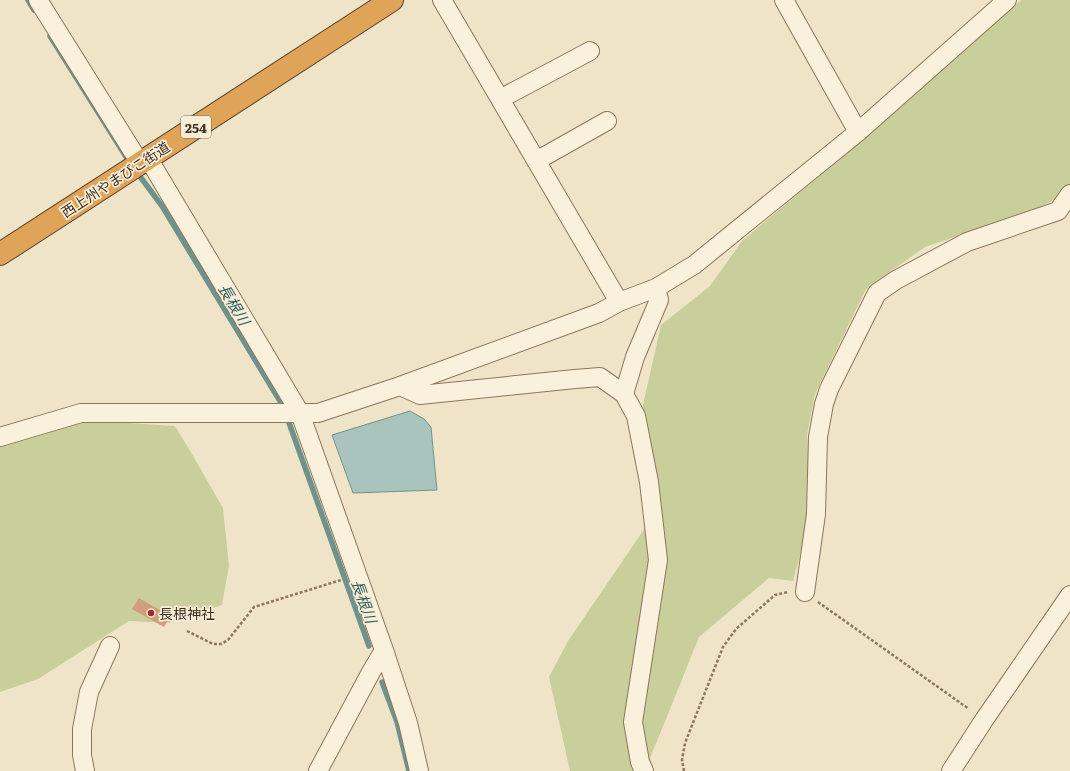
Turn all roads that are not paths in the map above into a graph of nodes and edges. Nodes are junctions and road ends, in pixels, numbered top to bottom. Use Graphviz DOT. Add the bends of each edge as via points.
graph roads {
  1 [pos="38,0"];
  2 [pos="392,0"];
  3 [pos="442,0"];
  4 [pos="784,0"];
  5 [pos="1007,0"];
  6 [pos="590,51"];
  7 [pos="500,99"];
  8 [pos="607,121"];
  9 [pos="858,132"];
  10 [pos="144,160"];
  11 [pos="536,161"];
  12 [pos="1070,194"];
  13 [pos="1064,215"];
  14 [pos="0,254"];
  15 [pos="656,288"];
  16 [pos="619,302"];
  17 [pos="400,386"];
  18 [pos="624,394"];
  19 [pos="300,413"];
  20 [pos="0,437"];
  21 [pos="805,592"];
  22 [pos="1070,595"];
  23 [pos="110,646"];
  24 [pos="384,650"];
  25 [pos="86,771"];
  26 [pos="318,771"];
  27 [pos="419,771"];
  28 [pos="644,771"];
  29 [pos="951,771"];
  1 -- 10 [label="street"];
  2 -- 10 [label="highway, 西上州やまびこ街道 / 254"];
  3 -- 7 [label="street"];
  4 -- 9 [label="street"];
  5 -- 9 [label="street"];
  6 -- 7 [label="street"];
  7 -- 11 [label="street"];
  8 -- 11 [label="street"];
  9 -- 15 [label="street" via="694,265"];
  10 -- 14 [label="highway, 西上州やまびこ街道 / 254"];
  10 -- 19 [label="street"];
  11 -- 16 [label="street"];
  12 -- 13 [label="street"];
  13 -- 21 [label="street" via="967,242 877,293 828,389 824,404 818,437 816,514"];
  15 -- 16 [label="street"];
  15 -- 18 [label="street" via="659,300 635,357"];
  16 -- 17 [label="street" via="599,313"];
  17 -- 18 [label="street" via="420,395 600,377"];
  17 -- 19 [label="street" via="318,413"];
  18 -- 28 [label="street" via="636,416 649,482 658,560 633,722"];
  19 -- 20 [label="street" via="81,413"];
  19 -- 24 [label="street"];
  22 -- 29 [label="street"];
  23 -- 25 [label="street" via="89,692 82,728 82,755"];
  24 -- 26 [label="street"];
  24 -- 27 [label="street" via="408,723"];
}
